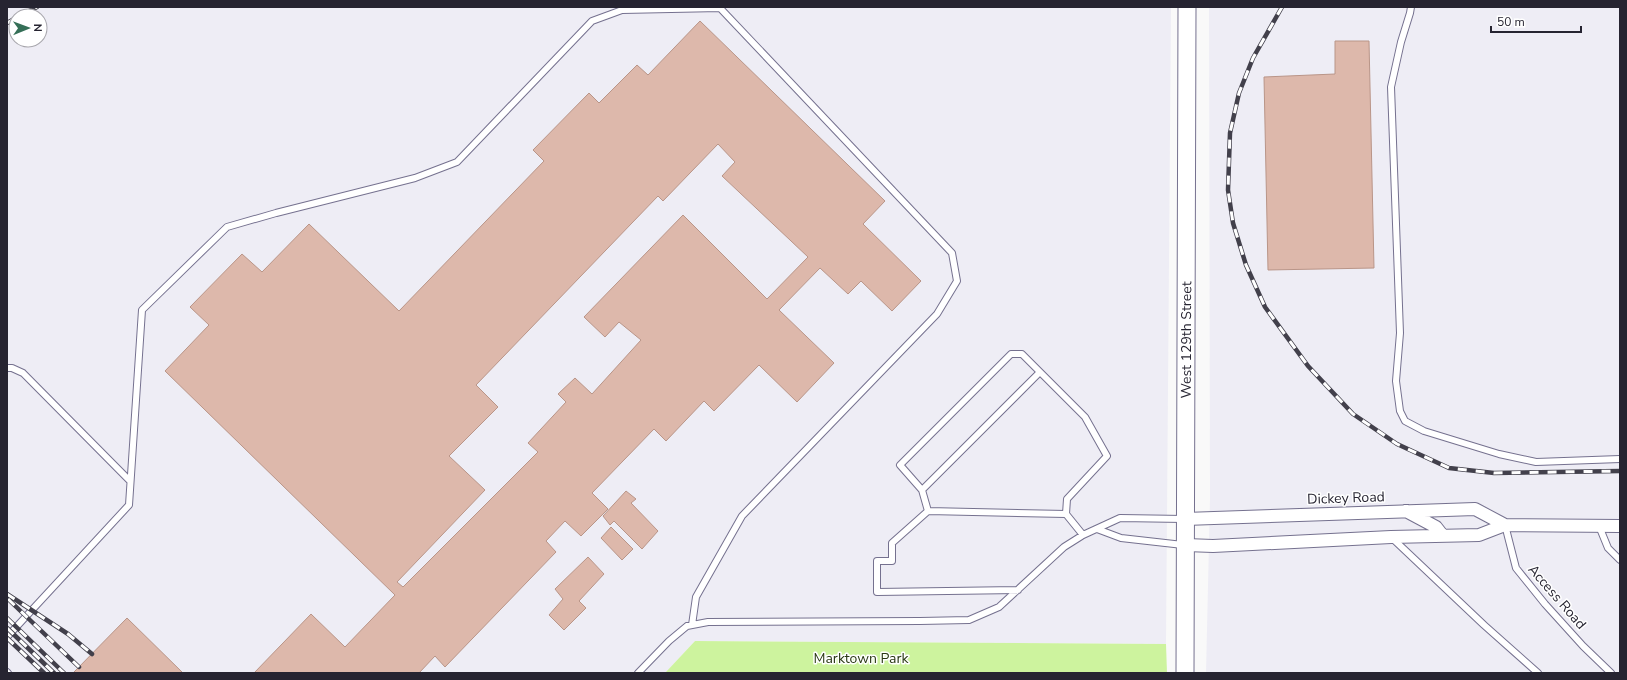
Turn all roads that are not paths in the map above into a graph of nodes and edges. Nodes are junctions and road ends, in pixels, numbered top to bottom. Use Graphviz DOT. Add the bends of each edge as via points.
graph roads {
  1 [pos="1187,7"];
  2 [pos="1411,7"];
  3 [pos="7,368"];
  4 [pos="1040,372"];
  5 [pos="1620,459"];
  6 [pos="130,482"];
  7 [pos="922,490"];
  8 [pos="928,511"];
  9 [pos="1405,511"];
  10 [pos="1066,514"];
  11 [pos="1185,519"];
  12 [pos="1505,525"];
  13 [pos="1599,526"];
  14 [pos="1620,526"];
  15 [pos="1097,529"];
  16 [pos="1083,535"];
  17 [pos="1443,536"];
  18 [pos="1391,537"];
  19 [pos="1186,545"];
  20 [pos="1620,560"];
  21 [pos="1018,590"];
  22 [pos="692,625"];
  23 [pos="7,637"];
  24 [pos="638,673"];
  25 [pos="1185,673"];
  26 [pos="1538,673"];
  27 [pos="1611,673"];
  1 -- 11 [label="main road, West 129th Street"];
  2 -- 5 [label="lane" via="1391,87 1400,333 1396,381 1400,411 1405,421 1424,431 1499,454 1536,462"];
  3 -- 6 [label="lane" via="23,373"];
  4 -- 7 [label="lane"];
  4 -- 7 [label="lane" via="1022,354 1011,354 900,465"];
  4 -- 10 [label="lane" via="1084,417 1107,456 1067,499"];
  6 -- 22 [label="lane" via="142,310 227,227 415,178 457,162 592,21 622,10 720,8 952,253 957,281 937,314 742,516 696,597"];
  6 -- 23 [label="lane" via="129,505"];
  7 -- 8 [label="lane"];
  8 -- 10 [label="lane"];
  8 -- 21 [label="lane" via="892,543 892,561 877,561 877,592"];
  9 -- 11 [label="street, Dickey Road"];
  9 -- 12 [label="street, Dickey Road" via="1474,509"];
  9 -- 17 [label="street" via="1436,527"];
  10 -- 16 [label="lane"];
  11 -- 15 [label="lane" via="1120,518"];
  11 -- 19 [label="main road, West 129th Street"];
  12 -- 13 [label="street, Dickey Road"];
  12 -- 17 [label="street, Dickey Road" via="1479,535"];
  12 -- 27 [label="lane, Access Road" via="1516,568 1544,604"];
  13 -- 14 [label="street, Dickey Road"];
  13 -- 20 [label="lane" via="1608,548"];
  15 -- 16 [label="lane"];
  15 -- 19 [label="lane" via="1121,538"];
  16 -- 21 [label="lane" via="1064,547"];
  17 -- 18 [label="street, Dickey Road"];
  18 -- 19 [label="street, Dickey Road" via="1212,546"];
  18 -- 26 [label="lane"];
  19 -- 25 [label="main road, West 129th Street"];
  21 -- 22 [label="lane" via="999,607 969,620 708,622"];
  22 -- 24 [label="lane" via="687,626 669,641"];
}
